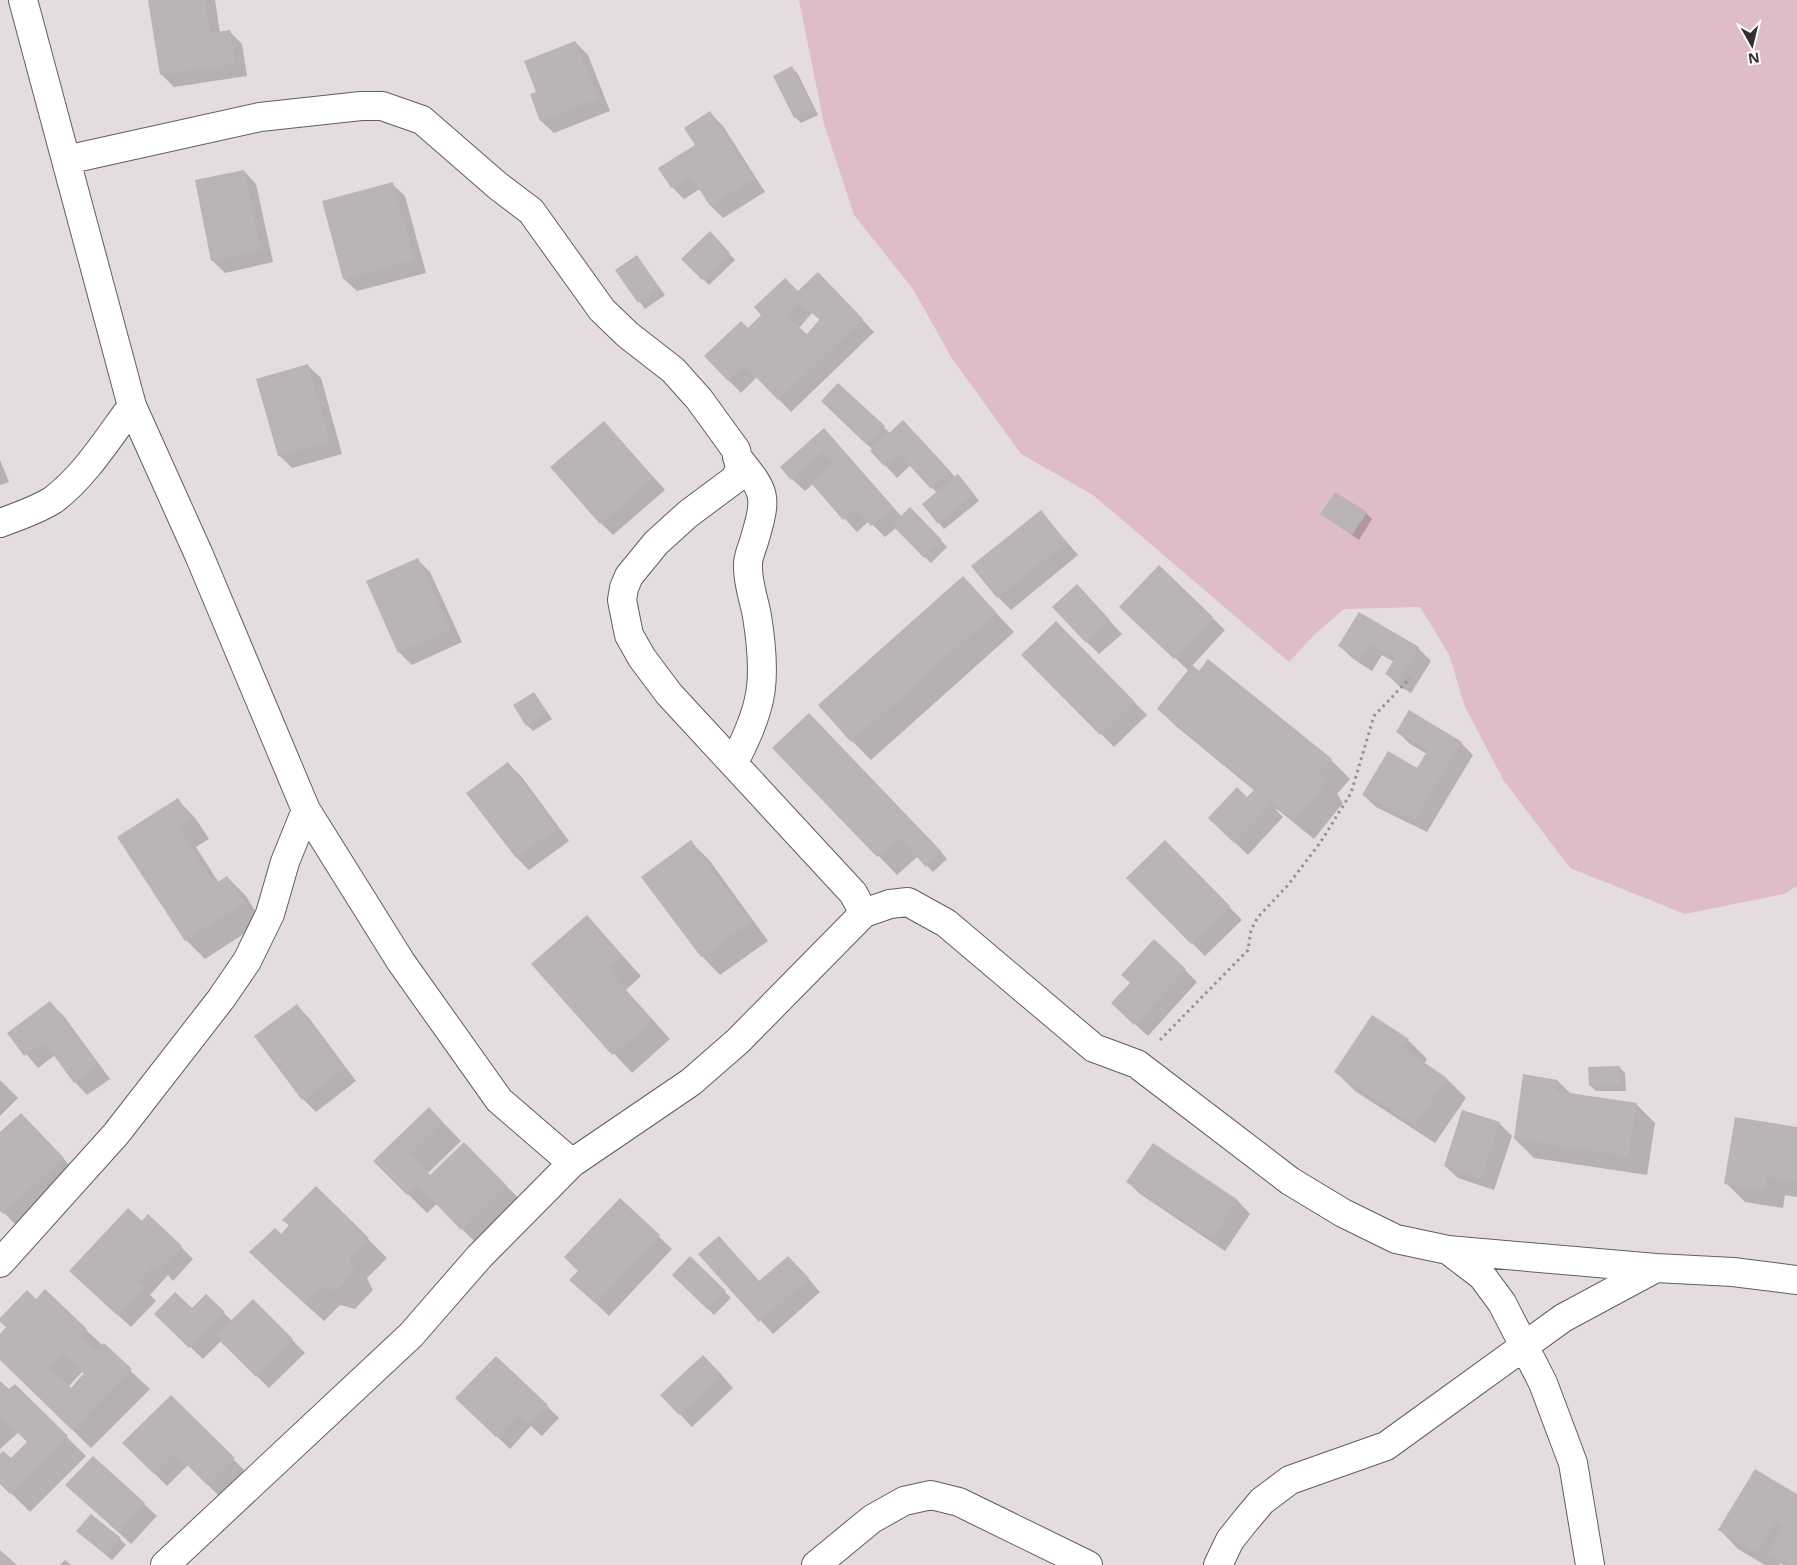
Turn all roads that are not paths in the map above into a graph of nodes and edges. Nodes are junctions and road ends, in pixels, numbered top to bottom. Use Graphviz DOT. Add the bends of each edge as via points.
graph roads {
  1 [pos="23,0"];
  2 [pos="66,160"];
  3 [pos="132,406"];
  4 [pos="737,457"];
  5 [pos="0,523"];
  6 [pos="734,762"];
  7 [pos="306,810"];
  8 [pos="864,914"];
  9 [pos="572,1163"];
  10 [pos="1448,1250"];
  11 [pos="0,1263"];
  12 [pos="1656,1268"];
  13 [pos="1797,1280"];
  14 [pos="1525,1345"];
  15 [pos="165,1565"];
  16 [pos="816,1565"];
  17 [pos="1088,1565"];
  18 [pos="1218,1565"];
  19 [pos="1590,1565"];
  1 -- 2 [label="street"];
  2 -- 3 [label="street"];
  2 -- 4 [label="street" via="260,118 331,109 382,106 422,120 531,211 602,310 673,370 724,432"];
  3 -- 5 [label="street" via="92,461 53,500"];
  3 -- 7 [label="street"];
  4 -- 6 [label="street" via="758,484 764,511 748,564 750,591 760,634 762,692 756,716"];
  4 -- 6 [label="street" via="740,468 735,479 656,543 629,576 622,600 629,635 642,658 669,694"];
  6 -- 8 [label="street" via="853,892"];
  7 -- 9 [label="street" via="401,962 499,1100"];
  7 -- 11 [label="street" via="285,862 270,914 247,961 116,1134"];
  8 -- 9 [label="street" via="738,1041 691,1082"];
  8 -- 10 [label="street" via="890,904 908,902 946,923 1094,1048 1137,1064 1290,1181 1343,1213 1396,1239"];
  9 -- 15 [label="street" via="479,1257 412,1335"];
  10 -- 12 [label="street"];
  10 -- 14 [label="street" via="1482,1276 1502,1303"];
  12 -- 13 [label="street" via="1733,1272"];
  12 -- 14 [label="street" via="1563,1318"];
  14 -- 18 [label="street" via="1386,1446 1290,1480 1262,1501 1230,1540"];
  14 -- 19 [label="street" via="1558,1419 1573,1463"];
  16 -- 17 [label="street" via="872,1520 904,1501 931,1495 959,1502"];
}
